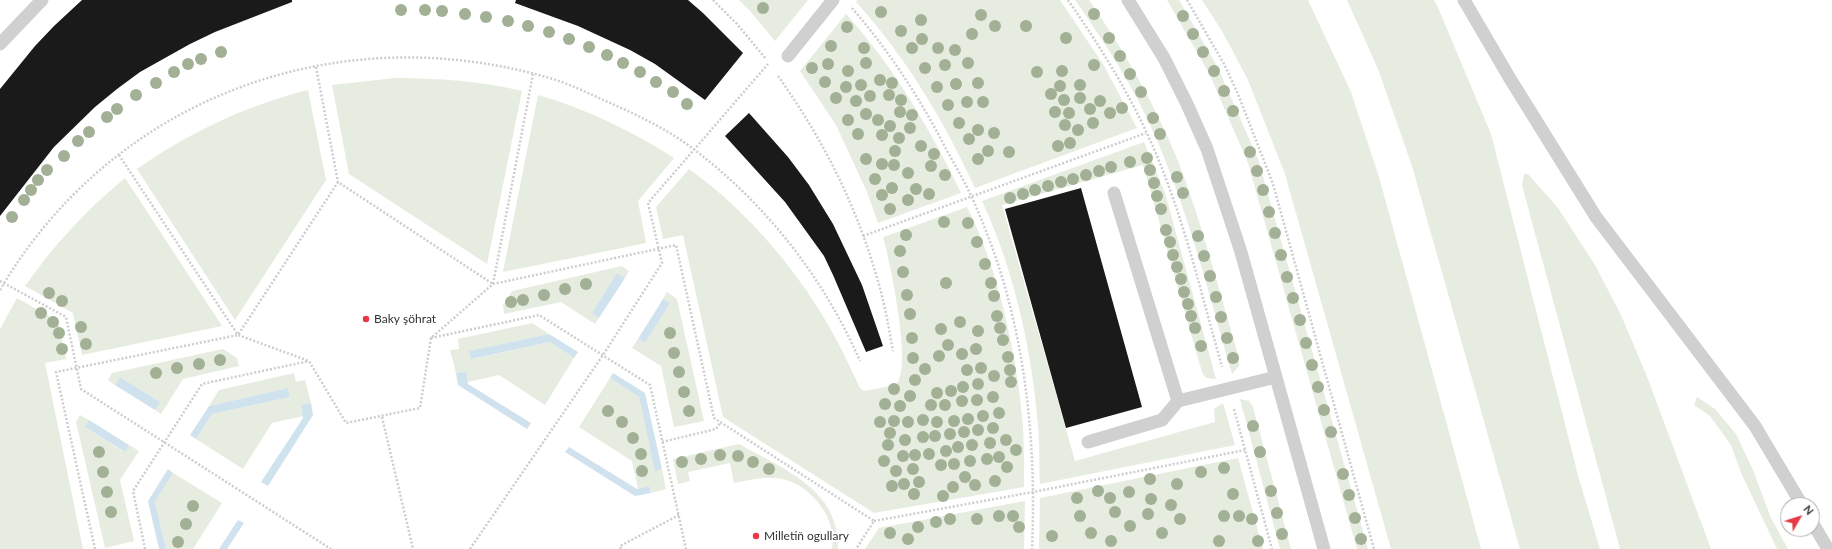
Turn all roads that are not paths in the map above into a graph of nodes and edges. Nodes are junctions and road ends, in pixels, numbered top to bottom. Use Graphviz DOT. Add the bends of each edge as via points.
graph roads {
  1 [pos="42,0"];
  2 [pos="833,0"];
  3 [pos="1128,0"];
  4 [pos="1464,0"];
  5 [pos="0,44"];
  6 [pos="788,56"];
  7 [pos="1114,193"];
  8 [pos="1276,376"];
  9 [pos="1178,401"];
  10 [pos="1088,442"];
  11 [pos="1797,497"];
  12 [pos="1820,536"];
  13 [pos="1324,549"];
  14 [pos="1828,549"];
  1 -- 5 [label="lane"];
  2 -- 6 [label="lane"];
  3 -- 8 [label="lane" via="1164,58 1207,149 1241,252"];
  4 -- 11 [label="lane" via="1596,217 1755,426"];
  7 -- 9 [label="lane"];
  8 -- 9 [label="lane"];
  8 -- 13 [label="lane"];
  9 -- 10 [label="lane" via="1162,420"];
  12 -- 14 [label="lane"];
}
